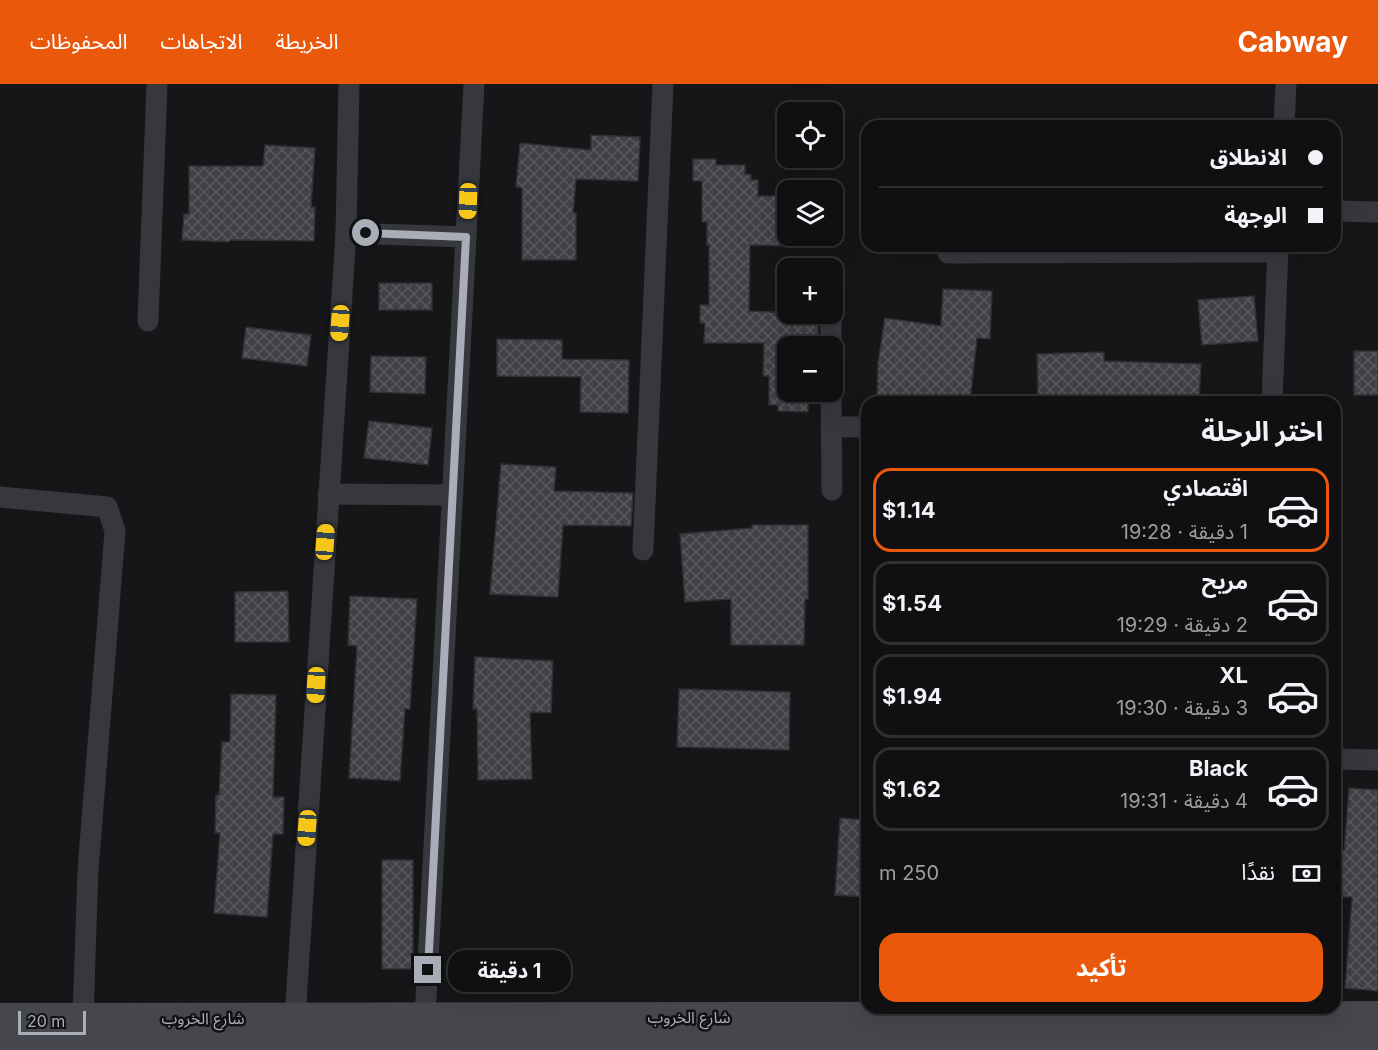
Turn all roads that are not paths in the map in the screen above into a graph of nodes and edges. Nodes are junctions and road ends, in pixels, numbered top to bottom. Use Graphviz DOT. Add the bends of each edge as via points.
graph roads {
  1 [pos="157,84"];
  2 [pos="349,84"];
  3 [pos="474,84"];
  4 [pos="663,84"];
  5 [pos="1286,84"];
  6 [pos="1284,120"];
  7 [pos="1341,211"];
  8 [pos="1378,212"];
  9 [pos="346,233"];
  10 [pos="466,237"];
  11 [pos="1030,252"];
  12 [pos="1278,252"];
  13 [pos="948,253"];
  14 [pos="148,321"];
  15 [pos="1272,396"];
  16 [pos="831,402"];
  17 [pos="831,427"];
  18 [pos="861,427"];
  19 [pos="832,490"];
  20 [pos="328,494"];
  21 [pos="453,495"];
  22 [pos="0,496"];
  23 [pos="643,550"];
  24 [pos="1341,759"];
  25 [pos="1378,760"];
  26 [pos="964,1014"];
  27 [pos="1306,1014"];
  28 [pos="1378,1016"];
  29 [pos="0,1018"];
  30 [pos="83,1018"];
  31 [pos="295,1018"];
  32 [pos="425,1018"];
  33 [pos="0,1041"];
  34 [pos="1378,1046"];
  35 [pos="594,1047"];
  36 [pos="713,1047"];
  37 [pos="1073,1048"];
  38 [pos="1226,1048"];
  1 -- 14 [label="street"];
  2 -- 9 [label="street"];
  3 -- 10 [label="street"];
  4 -- 23 [label="street"];
  5 -- 6 [label="street"];
  7 -- 8 [label="street"];
  9 -- 10 [label="street"];
  9 -- 20 [label="street"];
  10 -- 21 [label="street"];
  11 -- 13 [label="street"];
  12 -- 15 [label="street"];
  16 -- 17 [label="street"];
  17 -- 18 [label="street"];
  17 -- 19 [label="street"];
  20 -- 21 [label="street"];
  20 -- 31 [label="street"];
  21 -- 32 [label="street"];
  22 -- 30 [label="street" via="107,507 115,531 88,870"];
  24 -- 25 [label="street"];
  26 -- 32 [label="main road, شارع الخروب"];
  27 -- 28 [label="main road, شارع الخروب"];
  29 -- 30 [label="main road, شارع الخروب"];
  30 -- 31 [label="main road, شارع الخروب"];
  31 -- 32 [label="main road, شارع الخروب"];
  33 -- 35 [label="main road, شارع الخروب"];
  34 -- 38 [label="main road, شارع الخروب"];
  35 -- 36 [label="main road, شارع الخروب"];
  36 -- 37 [label="main road, شارع الخروب"];
  37 -- 38 [label="main road, شارع الخروب"];
}
